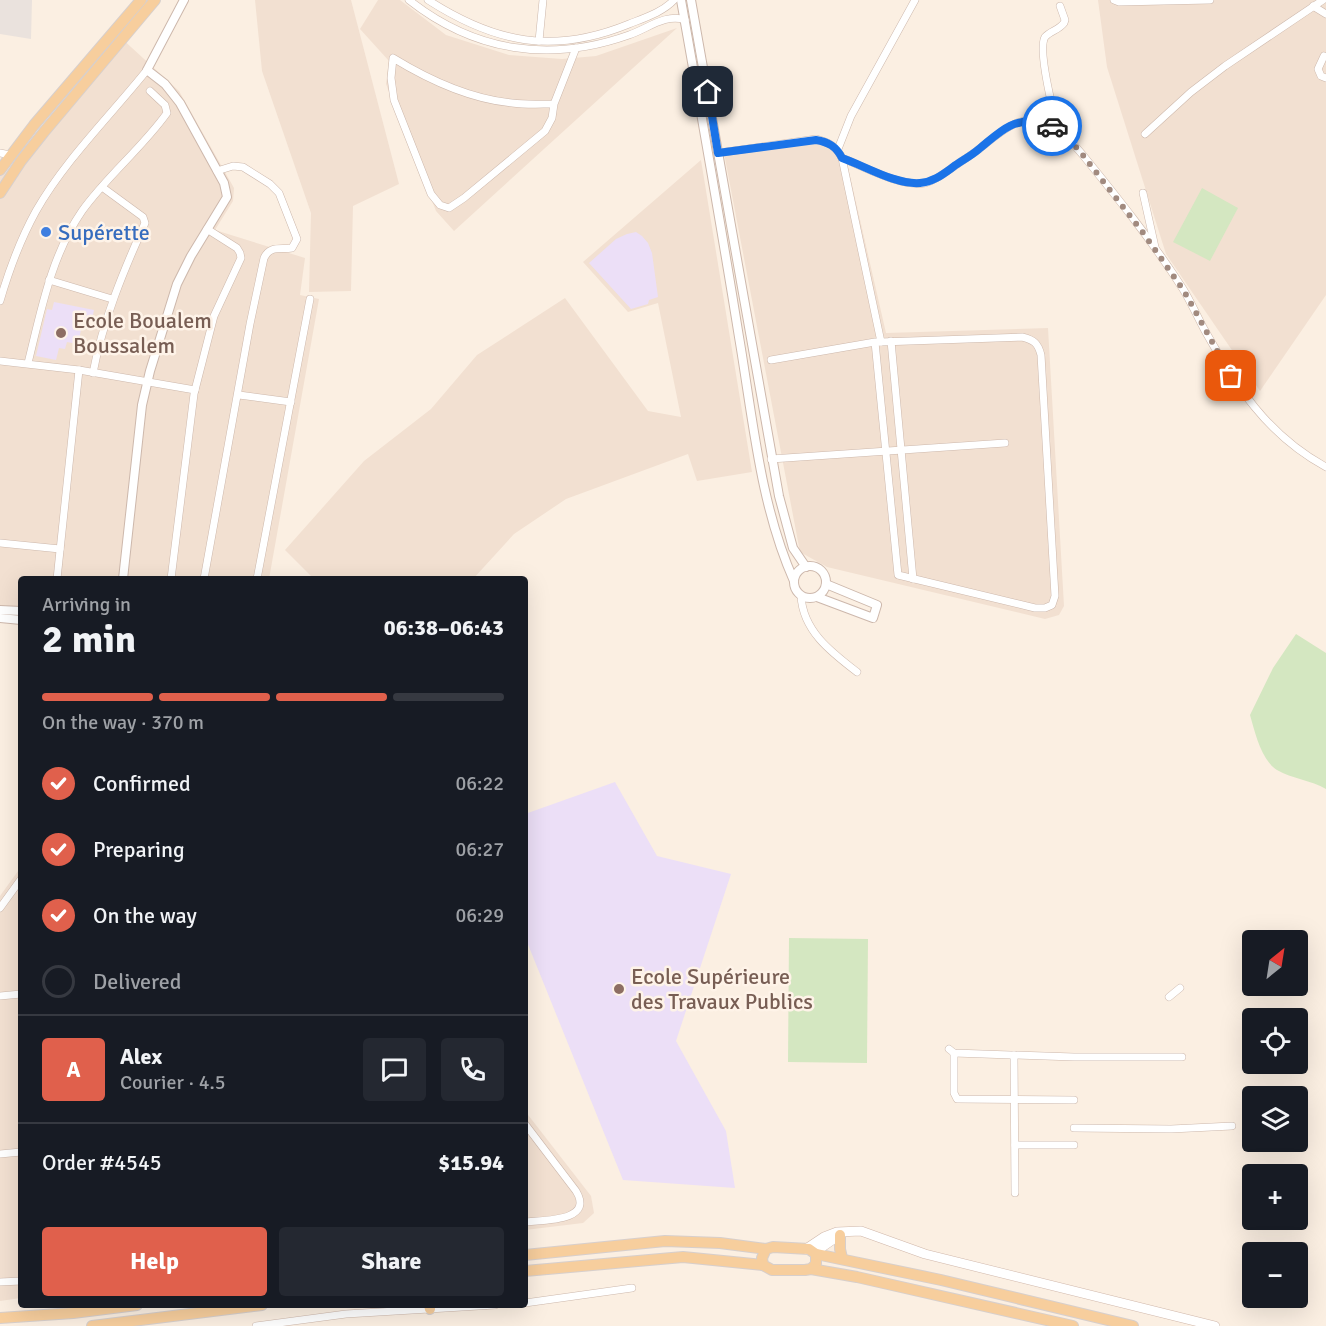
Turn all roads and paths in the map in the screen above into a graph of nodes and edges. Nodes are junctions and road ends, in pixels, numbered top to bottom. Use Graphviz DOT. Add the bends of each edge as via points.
graph roads {
  1 [pos="141,0"];
  2 [pos="155,0"];
  3 [pos="184,0"];
  4 [pos="409,0"];
  5 [pos="428,0"];
  6 [pos="543,0"];
  7 [pos="674,0"];
  8 [pos="681,0"];
  9 [pos="691,0"];
  10 [pos="915,0"];
  11 [pos="1114,0"];
  12 [pos="1210,0"];
  13 [pos="1323,0"];
  14 [pos="1060,6"];
  15 [pos="1313,6"];
  16 [pos="1326,14"];
  17 [pos="685,20"];
  18 [pos="539,41"];
  19 [pos="576,48"];
  20 [pos="1324,56"];
  21 [pos="147,70"];
  22 [pos="1326,78"];
  23 [pos="150,91"];
  24 [pos="554,104"];
  25 [pos="1058,130"];
  26 [pos="1145,134"];
  27 [pos="838,149"];
  28 [pos="718,153"];
  29 [pos="5,154"];
  30 [pos="842,158"];
  31 [pos="0,170"];
  32 [pos="217,171"];
  33 [pos="102,187"];
  34 [pos="0,193"];
  35 [pos="1143,193"];
  36 [pos="207,230"];
  37 [pos="1155,249"];
  38 [pos="49,280"];
  39 [pos="112,299"];
  40 [pos="310,299"];
  41 [pos="0,301"];
  42 [pos="891,341"];
  43 [pos="878,342"];
  44 [pos="771,360"];
  45 [pos="0,361"];
  46 [pos="28,363"];
  47 [pos="79,370"];
  48 [pos="93,373"];
  49 [pos="147,382"];
  50 [pos="195,390"];
  51 [pos="239,395"];
  52 [pos="291,402"];
  53 [pos="1005,443"];
  54 [pos="901,450"];
  55 [pos="886,451"];
  56 [pos="771,459"];
  57 [pos="1326,467"];
  58 [pos="0,543"];
  59 [pos="60,549"];
  60 [pos="806,567"];
  61 [pos="57,576"];
  62 [pos="123,576"];
  63 [pos="171,576"];
  64 [pos="205,576"];
  65 [pos="258,576"];
  66 [pos="913,579"];
  67 [pos="794,582"];
  68 [pos="826,584"];
  69 [pos="801,596"];
  70 [pos="817,597"];
  71 [pos="0,610"];
  72 [pos="18,611"];
  73 [pos="0,618"];
  74 [pos="18,620"];
  75 [pos="857,672"];
  76 [pos="18,883"];
  77 [pos="0,908"];
  78 [pos="1180,988"];
  79 [pos="18,994"];
  80 [pos="0,996"];
  81 [pos="1169,997"];
  82 [pos="1014,1055"];
  83 [pos="1182,1057"];
  84 [pos="1015,1100"];
  85 [pos="1074,1100"];
  86 [pos="1232,1126"];
  87 [pos="528,1128"];
  88 [pos="1074,1128"];
  89 [pos="1015,1145"];
  90 [pos="1074,1145"];
  91 [pos="18,1152"];
  92 [pos="0,1154"];
  93 [pos="1015,1193"];
  94 [pos="528,1222"];
  95 [pos="844,1233"];
  96 [pos="766,1249"];
  97 [pos="812,1251"];
  98 [pos="528,1255"];
  99 [pos="842,1258"];
  100 [pos="763,1265"];
  101 [pos="811,1269"];
  102 [pos="528,1272"];
  103 [pos="0,1281"];
  104 [pos="18,1281"];
  105 [pos="632,1288"];
  106 [pos="528,1303"];
  107 [pos="113,1308"];
  108 [pos="238,1308"];
  109 [pos="417,1308"];
  110 [pos="0,1318"];
  111 [pos="92,1326"];
  112 [pos="256,1326"];
  113 [pos="1073,1326"];
  114 [pos="1133,1326"];
  115 [pos="1215,1326"];
  1 -- 29 [label="main road"];
  2 -- 34 [label="main road" via="44,132"];
  3 -- 21 [label="street"];
  4 -- 19 [label="street" via="434,17 485,41 533,51"];
  5 -- 18 [label="street" via="494,34"];
  6 -- 18 [label="street"];
  7 -- 18 [label="street" via="646,18 613,30 573,39"];
  8 -- 17 [label="street"];
  9 -- 28 [label="street"];
  10 -- 27 [label="street" via="851,116"];
  11 -- 12 [label="street"];
  13 -- 15 [label="street"];
  14 -- 25 [label="street" via="1064,23 1047,35 1043,46"];
  15 -- 16 [label="street"];
  15 -- 26 [label="street" via="1208,79"];
  17 -- 19 [label="street" via="671,17 617,40"];
  17 -- 67 [label="street" via="763,479 780,546"];
  19 -- 24 [label="street"];
  20 -- 22 [label="street" via="1318,69"];
  21 -- 32 [label="street" via="180,103"];
  21 -- 41 [label="street" via="36,210"];
  23 -- 33 [label="street" via="167,113"];
  24 -- 24 [label="street" via="545,131 453,207 444,207 431,194 398,113 392,89 393,58 434,80 483,97 513,103"];
  25 -- 30 [label="street" via="1049,123 1016,122 934,180 922,183 897,180"];
  25 -- 37 [label="street" via="1082,154"];
  27 -- 28 [label="street" via="816,140"];
  27 -- 30 [label="street"];
  28 -- 56 [label="street"];
  29 -- 31 [label="main road"];
  30 -- 43 [label="street"];
  32 -- 36 [label="street" via="227,197"];
  32 -- 51 [label="street" via="243,167 270,184 279,194 297,239 292,248 272,249 266,255"];
  33 -- 38 [label="street" via="76,220"];
  33 -- 39 [label="street" via="145,220"];
  35 -- 37 [label="street"];
  36 -- 49 [label="street" via="177,284"];
  36 -- 50 [label="street" via="237,248 241,258 214,317"];
  37 -- 57 [label="street" via="1184,291 1245,398 1288,442"];
  38 -- 39 [label="street"];
  38 -- 46 [label="street"];
  39 -- 48 [label="street"];
  40 -- 52 [label="street"];
  42 -- 43 [label="street"];
  42 -- 54 [label="street"];
  42 -- 66 [label="street" via="1022,337 1034,340 1041,355 1055,597 1052,605 1035,608"];
  43 -- 44 [label="street"];
  43 -- 55 [label="street"];
  45 -- 46 [label="street"];
  46 -- 47 [label="street"];
  47 -- 48 [label="street"];
  47 -- 59 [label="street"];
  48 -- 49 [label="street"];
  49 -- 50 [label="street"];
  49 -- 62 [label="street"];
  50 -- 63 [label="street"];
  51 -- 52 [label="street"];
  51 -- 64 [label="street"];
  52 -- 65 [label="street"];
  53 -- 54 [label="street"];
  54 -- 55 [label="street"];
  54 -- 66 [label="street"];
  55 -- 56 [label="street"];
  55 -- 66 [label="street" via="898,575"];
  56 -- 60 [label="street" via="793,548"];
  58 -- 59 [label="street"];
  59 -- 61 [label="street"];
  60 -- 67 [label="street" via="798,572"];
  60 -- 68 [label="street" via="820,570"];
  67 -- 69 [label="street"];
  68 -- 70 [label="street"];
  68 -- 70 [label="street" via="877,605 873,618"];
  69 -- 70 [label="street"];
  69 -- 75 [label="street" via="816,636"];
  71 -- 72 [label="street"];
  73 -- 74 [label="street"];
  76 -- 77 [label="street"];
  78 -- 81 [label="street"];
  79 -- 80 [label="street"];
  82 -- 83 [label="street"];
  82 -- 84 [label="street"];
  82 -- 84 [label="street" via="952,1051 957,1099"];
  84 -- 85 [label="street"];
  84 -- 89 [label="street"];
  86 -- 88 [label="street"];
  87 -- 94 [label="street" via="580,1200 578,1210 570,1216"];
  89 -- 90 [label="street"];
  89 -- 93 [label="street"];
  91 -- 92 [label="street"];
  95 -- 97 [label="main road"];
  95 -- 99 [label="main road"];
  95 -- 115 [label="main road" via="861,1231 925,1254"];
  96 -- 97 [label="main road"];
  96 -- 98 [label="main road" via="665,1240"];
  96 -- 100 [label="main road"];
  97 -- 99 [label="main road"];
  97 -- 101 [label="main road" via="816,1264"];
  99 -- 114 [label="main road"];
  100 -- 101 [label="main road" via="771,1270"];
  100 -- 102 [label="main road" via="682,1257"];
  101 -- 113 [label="main road"];
  103 -- 104 [label="street"];
  105 -- 106 [label="street"];
  107 -- 110 [label="main road"];
  108 -- 111 [label="main road"];
  109 -- 112 [label="street"];
}
